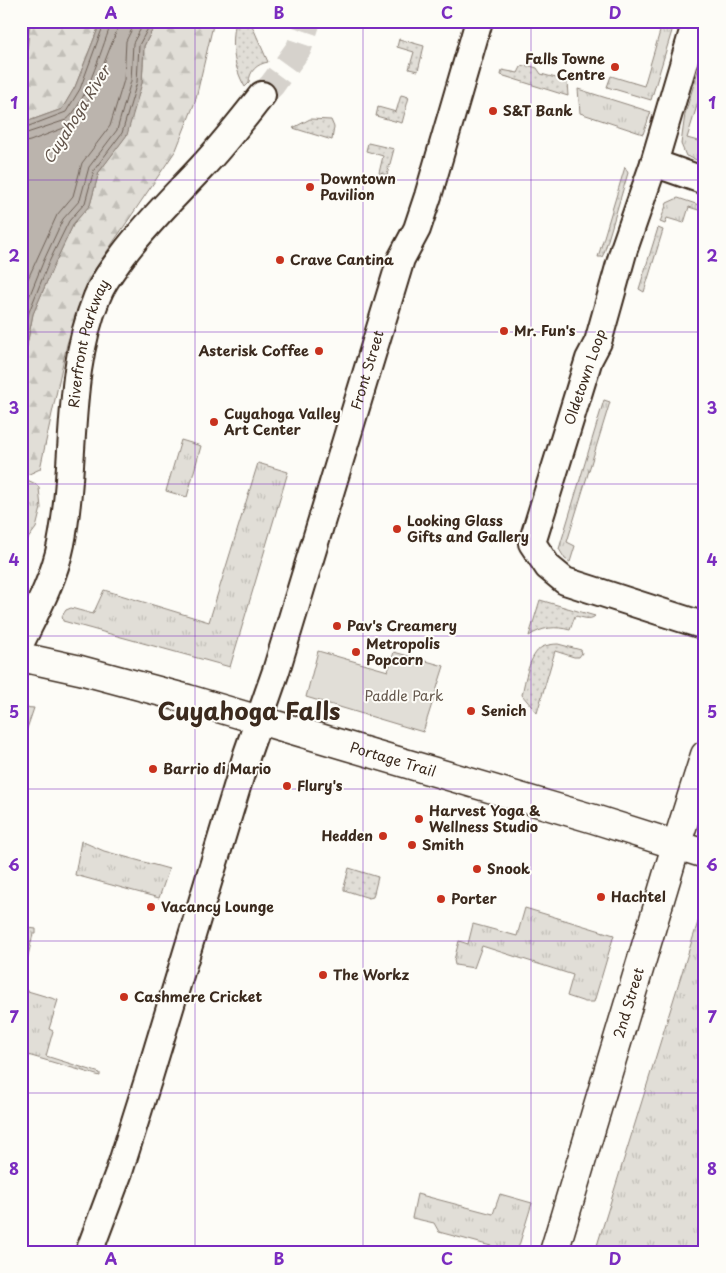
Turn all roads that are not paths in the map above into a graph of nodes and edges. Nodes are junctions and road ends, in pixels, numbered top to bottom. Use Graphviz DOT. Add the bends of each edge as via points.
graph roads {
  1 [pos="479,21"];
  2 [pos="696,21"];
  3 [pos="262,95"];
  4 [pos="654,163"];
  5 [pos="705,181"];
  6 [pos="705,626"];
  7 [pos="21,642"];
  8 [pos="21,657"];
  9 [pos="258,720"];
  10 [pos="705,755"];
  11 [pos="676,846"];
  12 [pos="705,854"];
  13 [pos="89,1252"];
  14 [pos="554,1252"];
  1 -- 9 [label="street, Front Street" via="428,196 417,229 401,259 276,671"];
  2 -- 4 [label="street, Oldetown Loop"];
  3 -- 7 [label="street, Riverfront Parkway" via="216,152 144,228 106,279 97,297 84,333 78,371 61,544 43,599"];
  4 -- 5 [label="street"];
  4 -- 6 [label="street, Oldetown Loop" via="532,543 548,566 565,581"];
  8 -- 9 [label="main road, Portage Trail" via="80,670"];
  9 -- 11 [label="main road, Portage Trail"];
  9 -- 13 [label="street, Front Street" via="119,1172"];
  10 -- 11 [label="main road, 2nd Street"];
  11 -- 12 [label="main road, Portage Trail"];
  11 -- 14 [label="main road, 2nd Street"];
}
